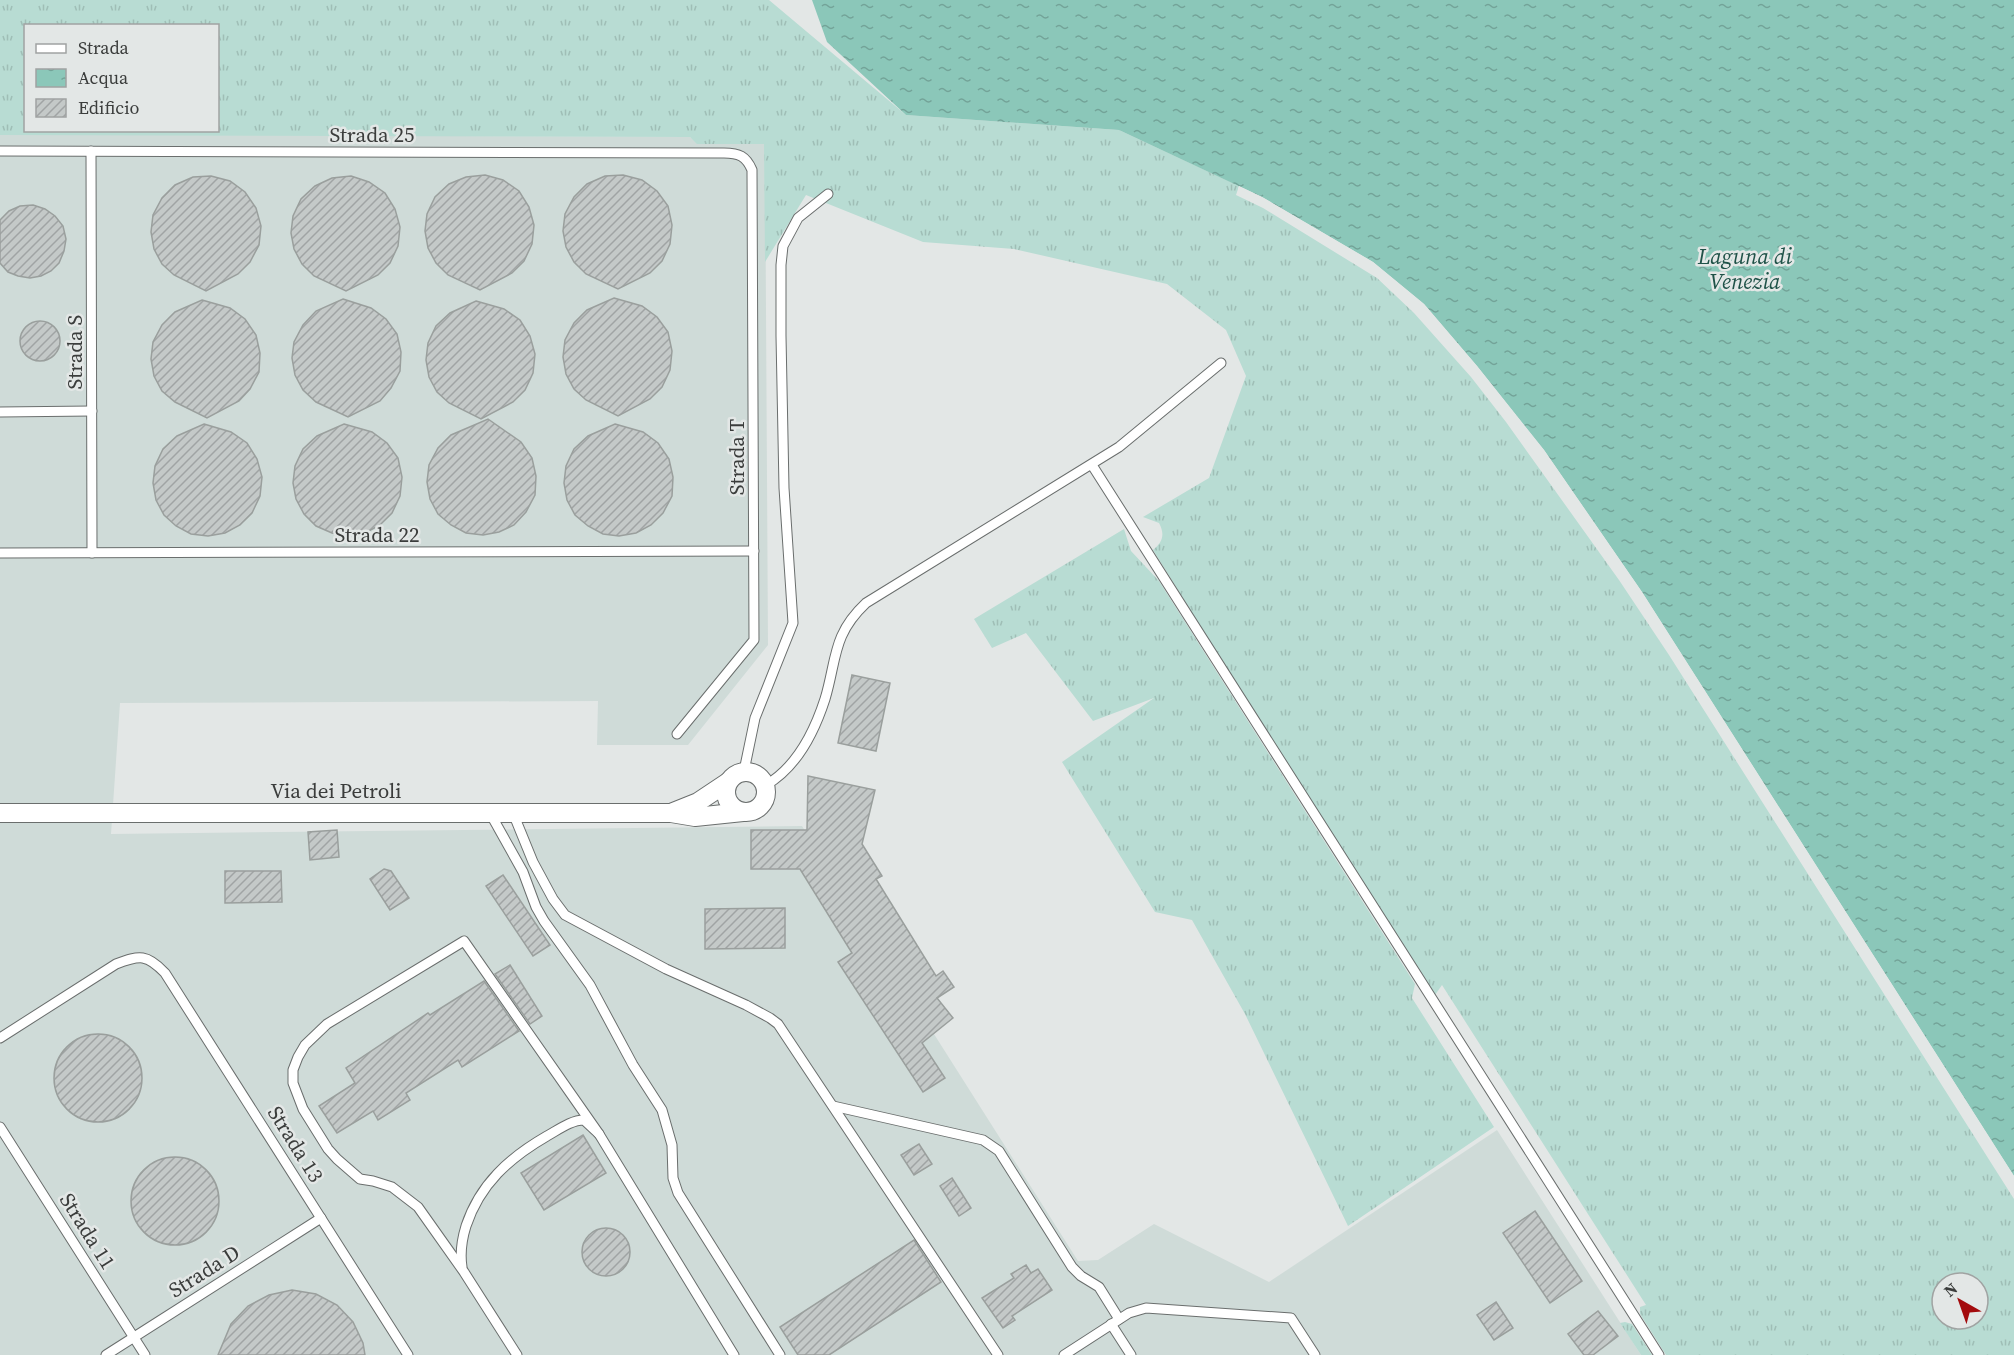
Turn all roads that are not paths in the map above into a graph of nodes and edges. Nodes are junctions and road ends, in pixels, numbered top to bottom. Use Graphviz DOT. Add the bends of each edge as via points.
graph roads {
  1 [pos="0,151"];
  2 [pos="91,151"];
  3 [pos="742,156"];
  4 [pos="828,194"];
  5 [pos="1221,363"];
  6 [pos="92,411"];
  7 [pos="0,412"];
  8 [pos="1092,465"];
  9 [pos="754,551"];
  10 [pos="0,553"];
  11 [pos="92,553"];
  12 [pos="677,735"];
  13 [pos="744,771"];
  14 [pos="728,782"];
  15 [pos="766,785"];
  16 [pos="743,812"];
  17 [pos="0,813"];
  18 [pos="490,813"];
  19 [pos="513,813"];
  20 [pos="671,813"];
  21 [pos="0,1038"];
  22 [pos="833,1106"];
  23 [pos="0,1127"];
  24 [pos="599,1134"];
  25 [pos="321,1218"];
  26 [pos="462,1269"];
  27 [pos="1115,1322"];
  28 [pos="134,1337"];
  29 [pos="106,1355"];
  30 [pos="145,1355"];
  31 [pos="408,1355"];
  32 [pos="517,1355"];
  33 [pos="734,1355"];
  34 [pos="780,1355"];
  35 [pos="998,1355"];
  36 [pos="1065,1355"];
  37 [pos="1131,1355"];
  38 [pos="1314,1355"];
  39 [pos="1659,1355"];
  1 -- 2 [label="lane, Strada 25"];
  2 -- 3 [label="lane, Strada 25"];
  2 -- 6 [label="lane, Strada S"];
  3 -- 9 [label="lane, Strada T" via="753,170"];
  4 -- 13 [label="lane" via="798,218 783,246 784,488 793,623 755,718"];
  5 -- 8 [label="lane"];
  6 -- 7 [label="lane"];
  6 -- 11 [label="lane, Strada S"];
  8 -- 15 [label="lane" via="858,610 838,641 814,729 783,773"];
  8 -- 39 [label="lane"];
  9 -- 11 [label="lane, Strada 22"];
  9 -- 12 [label="lane, Strada T" via="754,640"];
  10 -- 11 [label="lane, Strada 22"];
  13 -- 14 [label="street"];
  13 -- 15 [label="street" via="757,774"];
  14 -- 16 [label="street" via="728,801"];
  14 -- 20 [label="street, Via dei Petroli" via="698,802"];
  15 -- 16 [label="street" via="762,805"];
  16 -- 20 [label="street, Via dei Petroli" via="695,816"];
  17 -- 18 [label="street, Via dei Petroli"];
  18 -- 19 [label="street, Via dei Petroli"];
  18 -- 34 [label="lane" via="524,872 544,921 590,985 662,1110 672,1145 673,1178 678,1193"];
  19 -- 20 [label="street, Via dei Petroli"];
  19 -- 22 [label="lane" via="538,871 565,915 770,1018 786,1033"];
  21 -- 25 [label="lane, Strada 13" via="116,964 138,956 147,958 165,973"];
  22 -- 27 [label="lane" via="992,1145 1072,1267 1099,1287"];
  22 -- 35 [label="lane"];
  23 -- 28 [label="lane, Strada 11"];
  24 -- 26 [label="lane" via="584,1120 578,1120 542,1139 500,1170 472,1209 462,1241"];
  24 -- 26 [label="lane" via="464,941 317,1033 301,1051 293,1070 293,1083 303,1109 328,1149 360,1179 392,1187 418,1207"];
  24 -- 33 [label="lane"];
  25 -- 28 [label="lane, Strada D"];
  25 -- 31 [label="lane, Strada 13"];
  26 -- 32 [label="lane"];
  27 -- 36 [label="lane"];
  27 -- 37 [label="lane"];
  27 -- 38 [label="lane" via="1146,1308 1291,1318"];
  28 -- 29 [label="lane, Strada D"];
  28 -- 30 [label="lane, Strada 11"];
}
